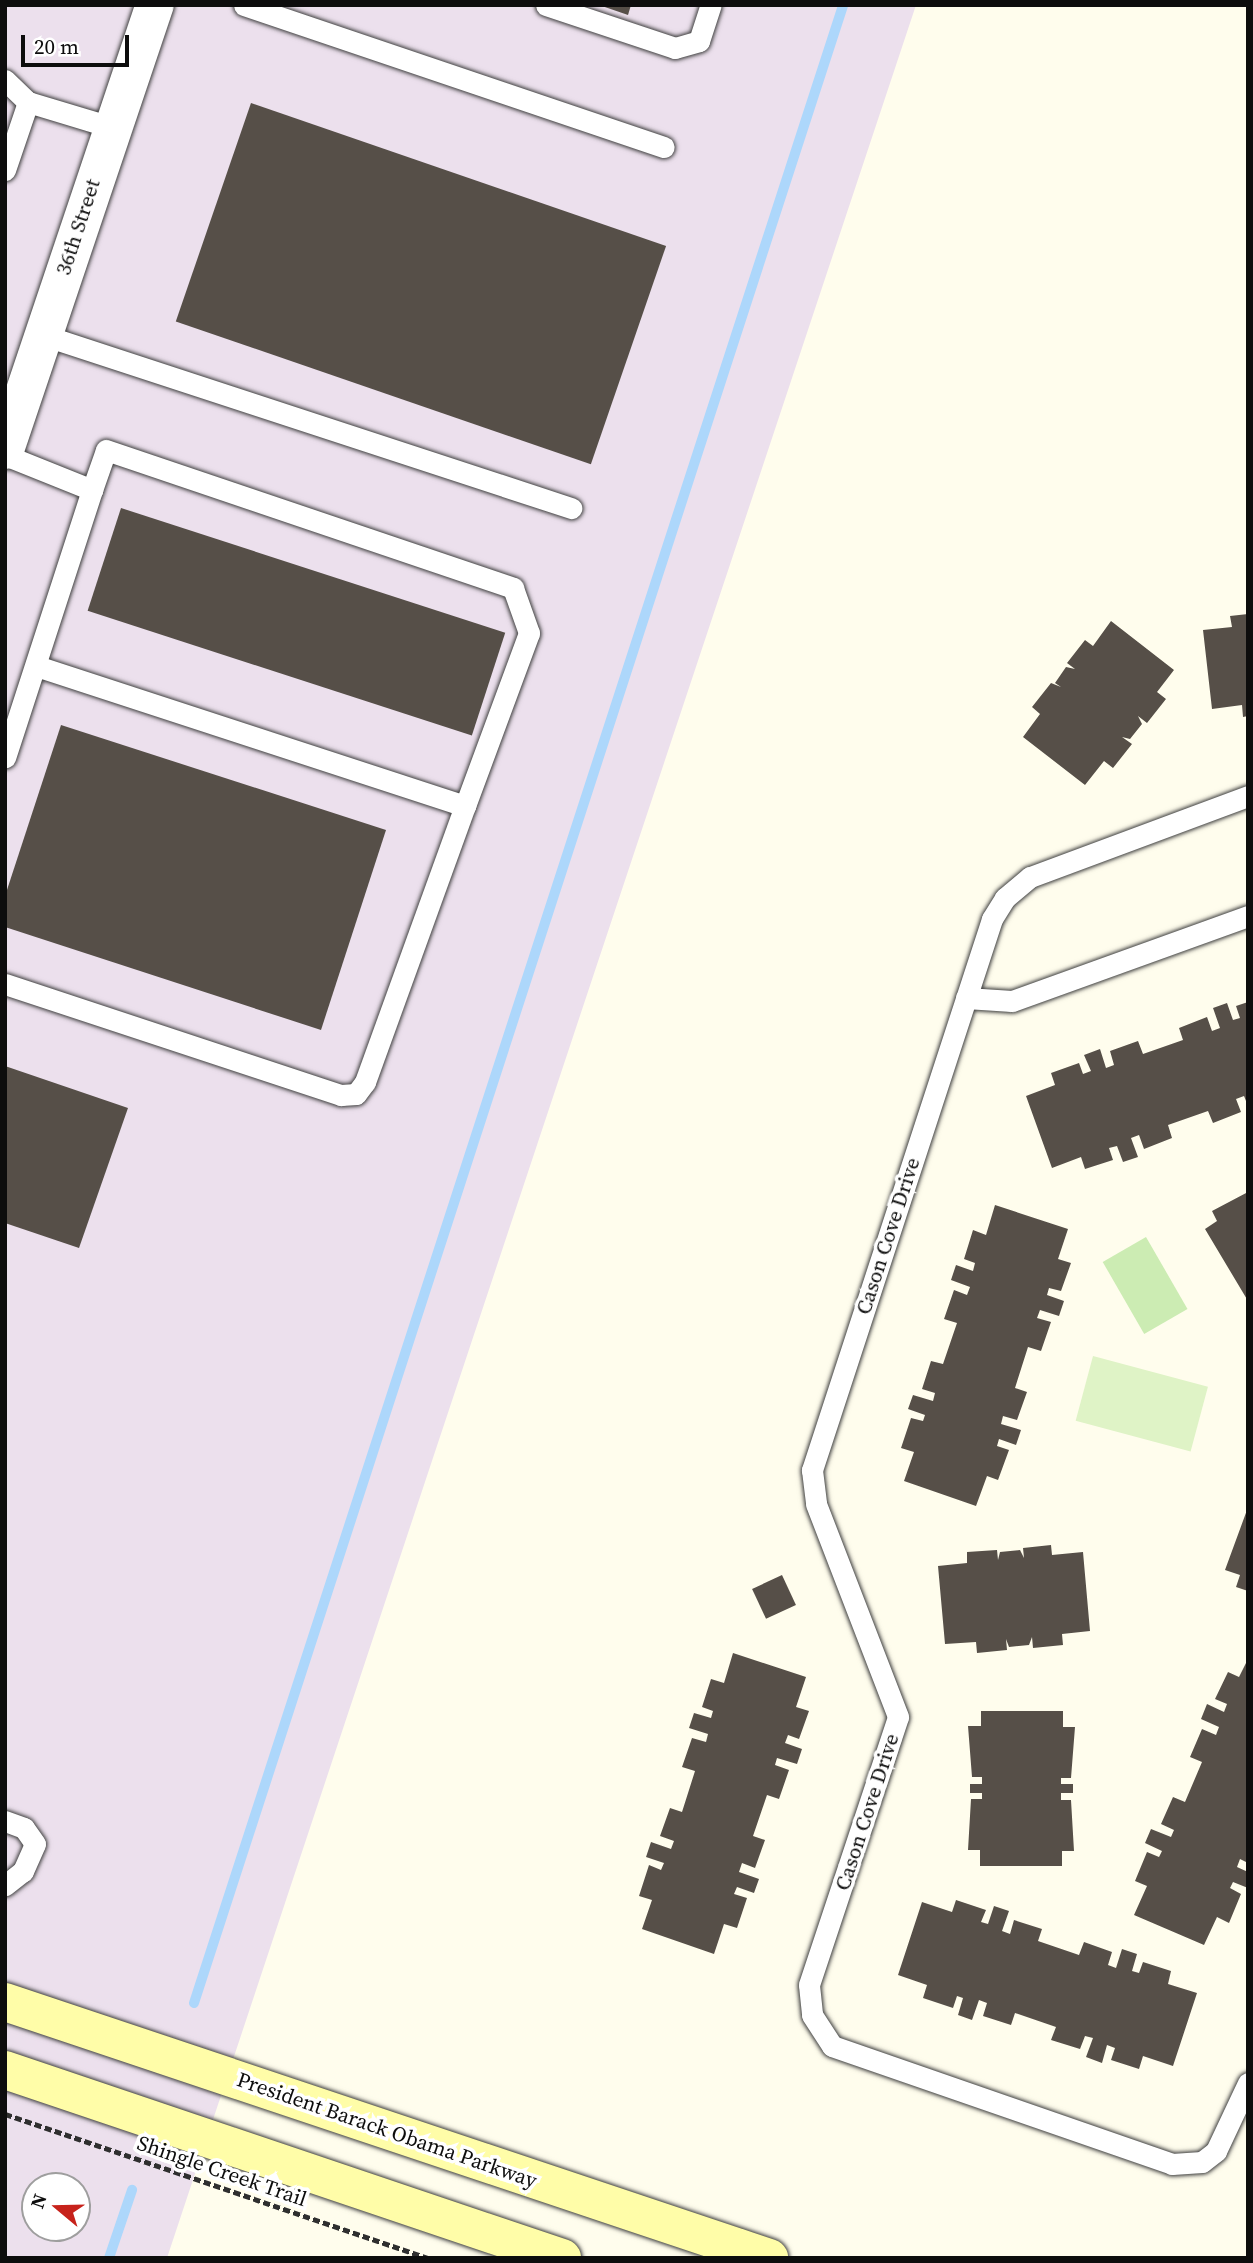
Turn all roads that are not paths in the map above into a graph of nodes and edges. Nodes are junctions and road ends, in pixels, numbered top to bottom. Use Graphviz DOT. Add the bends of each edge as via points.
graph roads {
  1 [pos="155,5"];
  2 [pos="244,5"];
  3 [pos="546,5"];
  4 [pos="710,5"];
  5 [pos="5,80"];
  6 [pos="27,102"];
  7 [pos="111,127"];
  8 [pos="664,147"];
  9 [pos="5,170"];
  10 [pos="43,335"];
  11 [pos="5,450"];
  12 [pos="5,455"];
  13 [pos="92,489"];
  14 [pos="571,508"];
  15 [pos="37,666"];
  16 [pos="5,757"];
  17 [pos="1248,796"];
  18 [pos="465,806"];
  19 [pos="1248,916"];
  20 [pos="5,984"];
  21 [pos="966,998"];
  22 [pos="5,1821"];
  23 [pos="5,1885"];
  24 [pos="5,2002"];
  25 [pos="5,2070"];
  26 [pos="1248,2083"];
  27 [pos="562,2258"];
  28 [pos="769,2258"];
  1 -- 7 [label="street, 36th Street"];
  2 -- 8 [label="lane"];
  3 -- 4 [label="lane" via="675,48 699,41"];
  5 -- 6 [label="lane"];
  6 -- 7 [label="lane"];
  6 -- 9 [label="lane"];
  7 -- 10 [label="street, 36th Street"];
  10 -- 11 [label="street, 36th Street"];
  10 -- 14 [label="lane"];
  12 -- 13 [label="lane"];
  13 -- 15 [label="lane"];
  13 -- 18 [label="lane" via="106,450 513,588 529,633"];
  15 -- 16 [label="lane"];
  15 -- 18 [label="lane"];
  17 -- 21 [label="lane, Cason Cove Drive" via="1051,867 1013,889 992,919"];
  18 -- 20 [label="lane" via="365,1082 356,1094 341,1096"];
  19 -- 21 [label="lane" via="1021,999 998,1004"];
  21 -- 26 [label="lane, Cason Cove Drive" via="812,1470 816,1504 898,1717 809,1985 812,2015 832,2046 1172,2164 1202,2162 1216,2151"];
  22 -- 23 [label="lane" via="24,1828 35,1844 23,1871"];
  24 -- 28 [label="street, President Barack Obama Parkway"];
  25 -- 27 [label="street"];
}
